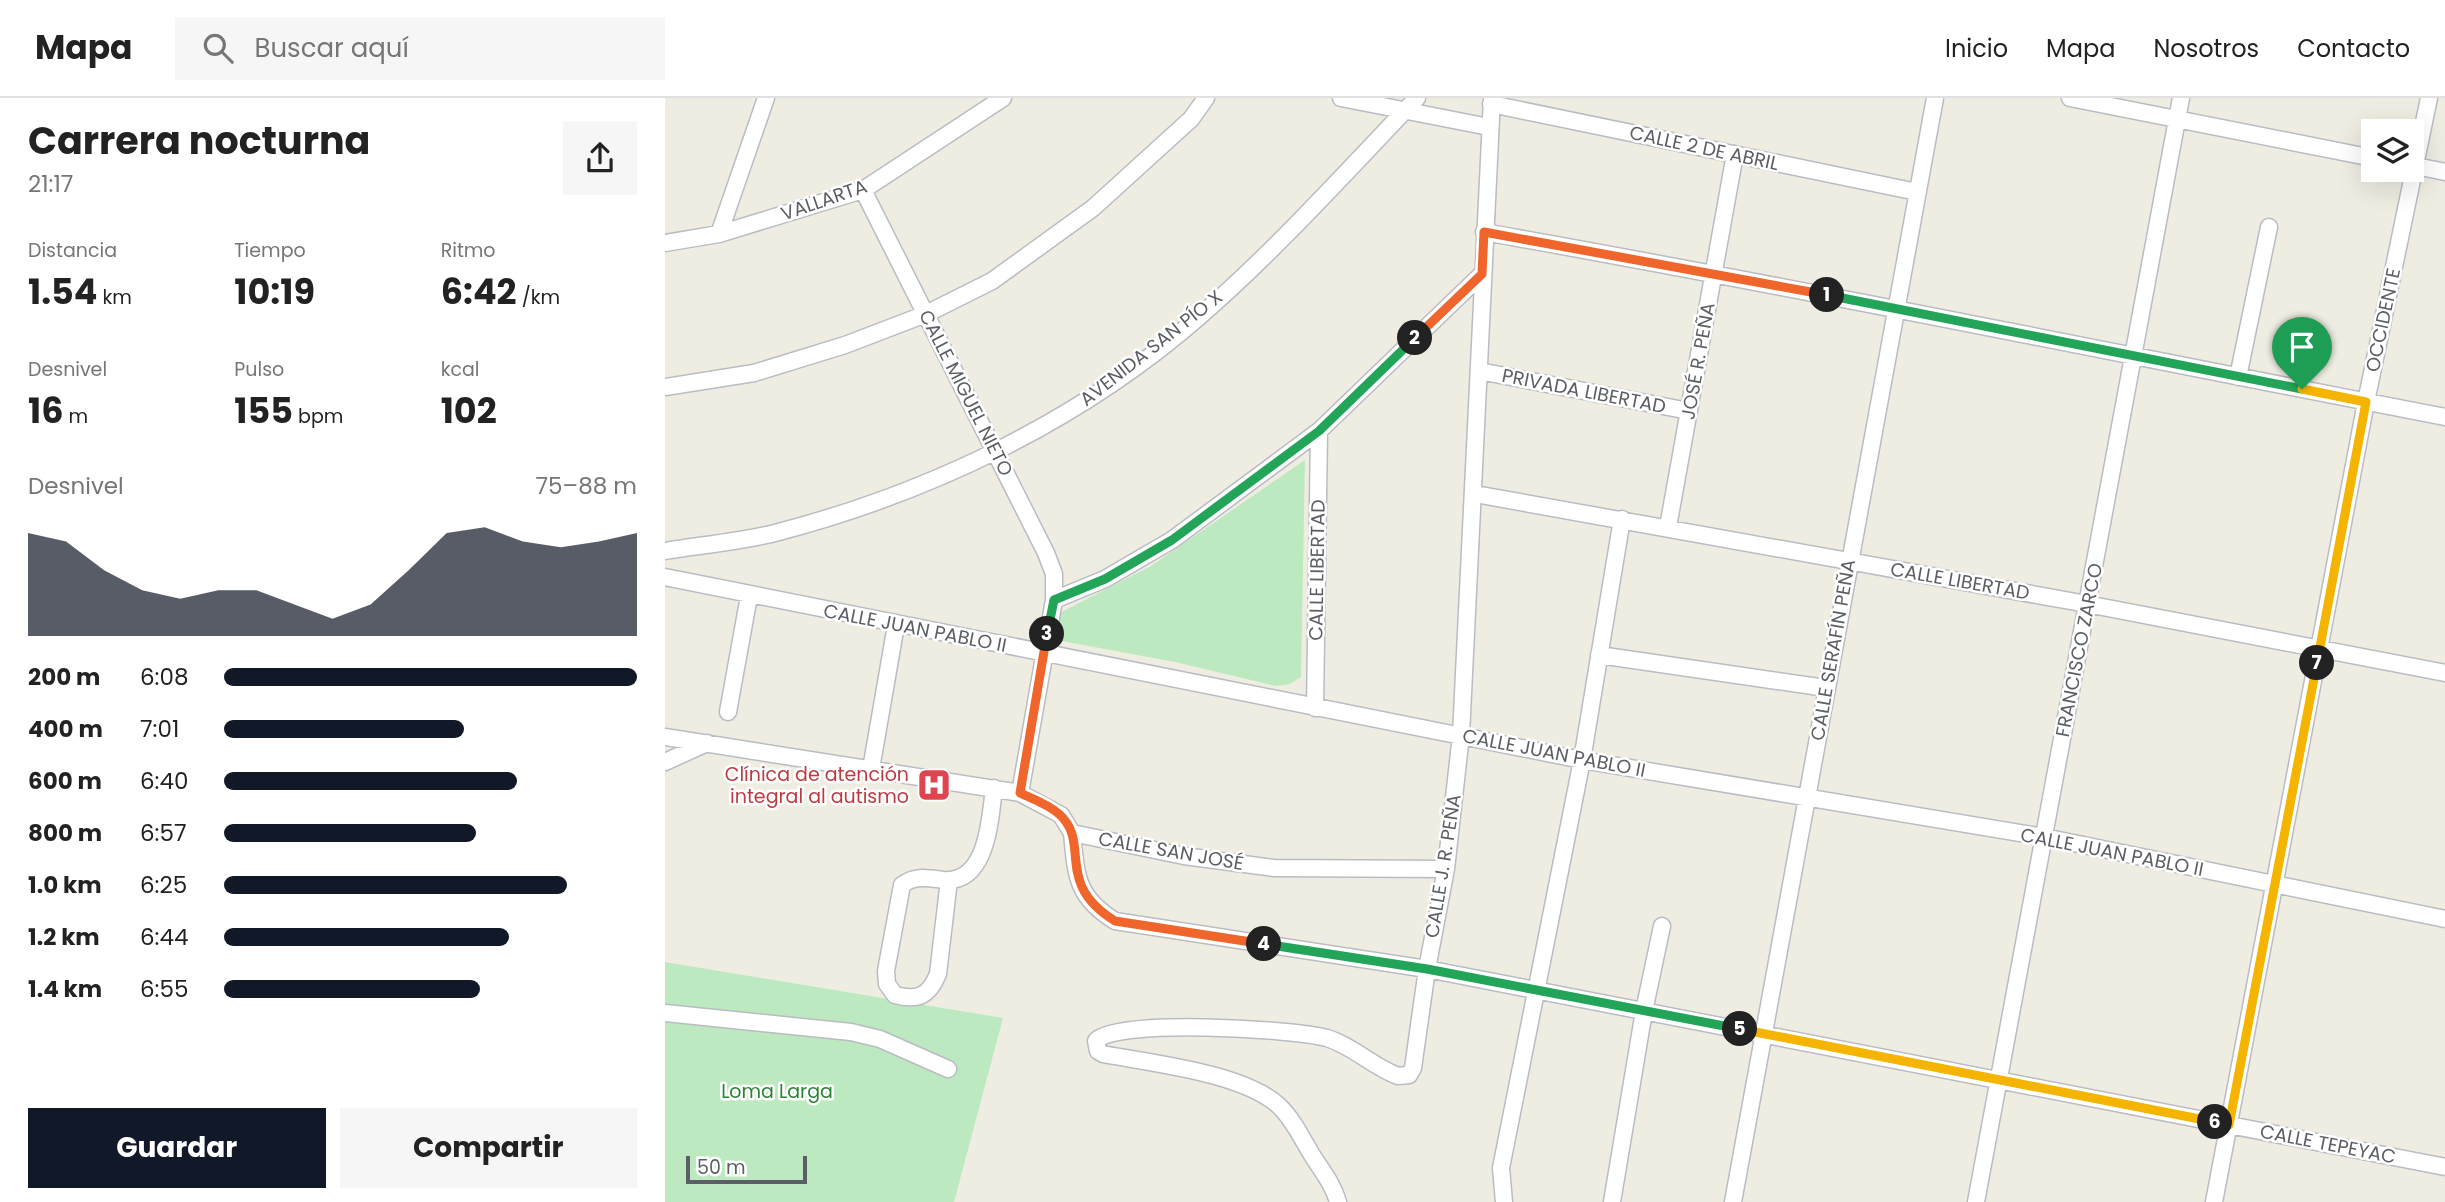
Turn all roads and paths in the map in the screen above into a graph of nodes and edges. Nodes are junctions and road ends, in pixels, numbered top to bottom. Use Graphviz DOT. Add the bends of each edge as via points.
graph roads {
  1 [pos="767,98"];
  2 [pos="1003,98"];
  3 [pos="1206,98"];
  4 [pos="1341,98"];
  5 [pos="1417,98"];
  6 [pos="1935,98"];
  7 [pos="2070,98"];
  8 [pos="2181,98"];
  9 [pos="2429,98"];
  10 [pos="1492,101"];
  11 [pos="1404,111"];
  12 [pos="2177,119"];
  13 [pos="2424,119"];
  14 [pos="1489,127"];
  15 [pos="1735,154"];
  16 [pos="2361,156"];
  17 [pos="2424,168"];
  18 [pos="2445,172"];
  19 [pos="2410,182"];
  20 [pos="863,190"];
  21 [pos="1917,192"];
  22 [pos="2269,227"];
  23 [pos="1484,232"];
  24 [pos="719,234"];
  25 [pos="665,243"];
  26 [pos="1713,273"];
  27 [pos="1482,274"];
  28 [pos="1896,308"];
  29 [pos="926,314"];
  30 [pos="2133,358"];
  31 [pos="1479,371"];
  32 [pos="2238,377"];
  33 [pos="665,387"];
  34 [pos="2366,402"];
  35 [pos="1689,411"];
  36 [pos="2445,417"];
  37 [pos="1319,431"];
  38 [pos="995,452"];
  39 [pos="1475,494"];
  40 [pos="1622,519"];
  41 [pos="1668,527"];
  42 [pos="665,551"];
  43 [pos="1850,561"];
  44 [pos="665,577"];
  45 [pos="749,596"];
  46 [pos="1054,600"];
  47 [pos="2087,604"];
  48 [pos="896,625"];
  49 [pos="2319,649"];
  50 [pos="1043,653"];
  51 [pos="1599,655"];
  52 [pos="2445,673"];
  53 [pos="1826,688"];
  54 [pos="1315,708"];
  55 [pos="728,712"];
  56 [pos="1461,735"];
  57 [pos="665,737"];
  58 [pos="707,743"];
  59 [pos="1581,760"];
  60 [pos="665,762"];
  61 [pos="871,769"];
  62 [pos="994,788"];
  63 [pos="1020,793"];
  64 [pos="1806,797"];
  65 [pos="1072,833"];
  66 [pos="2044,837"];
  67 [pos="1446,869"];
  68 [pos="949,880"];
  69 [pos="2273,884"];
  70 [pos="2445,919"];
  71 [pos="1663,926"];
  72 [pos="1427,969"];
  73 [pos="1536,990"];
  74 [pos="1644,1011"];
  75 [pos="665,1013"];
  76 [pos="1763,1034"];
  77 [pos="948,1069"];
  78 [pos="1999,1080"];
  79 [pos="2229,1125"];
  80 [pos="2445,1167"];
  81 [pos="1502,1196"];
  82 [pos="1338,1202"];
  83 [pos="1612,1202"];
  84 [pos="1733,1202"];
  85 [pos="1976,1202"];
  86 [pos="2214,1202"];
  1 -- 24 [label="street"];
  2 -- 20 [label="street, VALLARTA"];
  3 -- 29 [label="street" via="1191,118 1093,208 992,281"];
  4 -- 11 [label="street"];
  5 -- 11 [label="street, AVENIDA SAN PÍO X"];
  6 -- 21 [label="street, CALLE SERAFÍN PEÑA"];
  7 -- 12 [label="street"];
  8 -- 12 [label="street, FRANCISCO ZARCO"];
  9 -- 13 [label="street, OCCIDENTE"];
  10 -- 14 [label="street, CALLE J. R. PEÑA"];
  10 -- 15 [label="street, CALLE 2 DE ABRIL"];
  11 -- 14 [label="street"];
  11 -- 38 [label="street, AVENIDA SAN PÍO X" via="1330,192 1200,316 1096,396"];
  12 -- 16 [label="street"];
  12 -- 30 [label="street, FRANCISCO ZARCO"];
  14 -- 23 [label="street, CALLE J. R. PEÑA"];
  15 -- 21 [label="street, CALLE 2 DE ABRIL"];
  15 -- 26 [label="street, JOSÉ R. PEÑA"];
  17 -- 18 [label="street"];
  19 -- 34 [label="street, OCCIDENTE"];
  20 -- 24 [label="street, VALLARTA"];
  20 -- 29 [label="street, CALLE MIGUEL NIETO"];
  21 -- 28 [label="street, CALLE SERAFÍN PEÑA"];
  22 -- 32 [label="street"];
  23 -- 26 [label="street"];
  23 -- 27 [label="street, CALLE J. R. PEÑA"];
  24 -- 25 [label="street, VALLARTA"];
  26 -- 28 [label="street"];
  26 -- 35 [label="street, JOSÉ R. PEÑA"];
  27 -- 31 [label="street, CALLE J. R. PEÑA"];
  27 -- 37 [label="street"];
  28 -- 30 [label="street"];
  28 -- 43 [label="street, CALLE SERAFÍN PEÑA"];
  29 -- 33 [label="street" via="754,373"];
  29 -- 38 [label="street, CALLE MIGUEL NIETO"];
  30 -- 32 [label="street"];
  30 -- 47 [label="street, FRANCISCO ZARCO"];
  31 -- 35 [label="street, PRIVADA LIBERTAD"];
  31 -- 39 [label="street, CALLE J. R. PEÑA"];
  32 -- 34 [label="street"];
  34 -- 36 [label="street"];
  34 -- 49 [label="street, OCCIDENTE"];
  35 -- 41 [label="street, JOSÉ R. PEÑA"];
  37 -- 46 [label="street" via="1172,540 1105,579"];
  37 -- 54 [label="street, CALLE LIBERTAD"];
  38 -- 42 [label="street, AVENIDA SAN PÍO X" via="861,508 772,533"];
  38 -- 46 [label="street, CALLE MIGUEL NIETO" via="1046,553 1054,574"];
  39 -- 40 [label="street, CALLE LIBERTAD"];
  39 -- 56 [label="street, CALLE J. R. PEÑA"];
  40 -- 41 [label="street, CALLE LIBERTAD"];
  40 -- 51 [label="street"];
  41 -- 43 [label="street, CALLE LIBERTAD"];
  43 -- 47 [label="street, CALLE LIBERTAD"];
  43 -- 53 [label="street, CALLE SERAFÍN PEÑA"];
  44 -- 45 [label="street, CALLE JUAN PABLO II"];
  45 -- 48 [label="street, CALLE JUAN PABLO II"];
  45 -- 55 [label="street"];
  46 -- 50 [label="street, CALLE MIGUEL NIETO"];
  47 -- 49 [label="street, CALLE LIBERTAD"];
  47 -- 66 [label="street, FRANCISCO ZARCO"];
  48 -- 50 [label="street, CALLE JUAN PABLO II"];
  48 -- 61 [label="street"];
  49 -- 52 [label="street, CALLE LIBERTAD"];
  49 -- 69 [label="street, OCCIDENTE"];
  50 -- 54 [label="street, CALLE JUAN PABLO II"];
  50 -- 63 [label="street, CALLE MIGUEL NIETO"];
  51 -- 53 [label="street"];
  51 -- 59 [label="street"];
  53 -- 64 [label="street, CALLE SERAFÍN PEÑA"];
  54 -- 56 [label="street, CALLE JUAN PABLO II"];
  56 -- 59 [label="street, CALLE JUAN PABLO II"];
  56 -- 67 [label="street, CALLE J. R. PEÑA"];
  57 -- 58 [label="street, CALLE SAN JOSÉ"];
  58 -- 60 [label="street"];
  58 -- 61 [label="street, CALLE SAN JOSÉ"];
  59 -- 64 [label="street, CALLE JUAN PABLO II"];
  59 -- 73 [label="street"];
  61 -- 62 [label="street, CALLE SAN JOSÉ"];
  62 -- 63 [label="street, CALLE SAN JOSÉ"];
  62 -- 68 [label="street" via="986,847 969,871"];
  63 -- 65 [label="street, CALLE SAN JOSÉ" via="1061,815"];
  64 -- 66 [label="street, CALLE JUAN PABLO II"];
  64 -- 76 [label="street, CALLE SERAFÍN PEÑA"];
  65 -- 67 [label="street, CALLE SAN JOSÉ" via="1184,856 1274,868"];
  65 -- 72 [label="street, CALLE TEPEYAC" via="1076,877 1085,896 1115,921"];
  66 -- 69 [label="street, CALLE JUAN PABLO II"];
  66 -- 78 [label="street, FRANCISCO ZARCO"];
  67 -- 72 [label="street, CALLE J. R. PEÑA"];
  68 -- 68 [label="street" via="933,987 924,996 911,999 895,995 887,984 886,971 902,886 918,877"];
  69 -- 70 [label="street, CALLE JUAN PABLO II"];
  69 -- 79 [label="street, OCCIDENTE"];
  71 -- 74 [label="street"];
  72 -- 73 [label="street, CALLE TEPEYAC"];
  72 -- 82 [label="street, CALLE J. R. PEÑA" via="1416,1056 1409,1075 1389,1072 1331,1039 1286,1031 1179,1027 1116,1032 1096,1041 1103,1054 1189,1070 1270,1099 1290,1120"];
  73 -- 74 [label="street, CALLE TEPEYAC"];
  73 -- 81 [label="street" via="1501,1168"];
  74 -- 76 [label="street, CALLE TEPEYAC"];
  74 -- 83 [label="street"];
  75 -- 77 [label="street" via="851,1032 880,1039"];
  76 -- 78 [label="street, CALLE TEPEYAC"];
  76 -- 84 [label="street, CALLE SERAFÍN PEÑA"];
  78 -- 79 [label="street, CALLE TEPEYAC"];
  78 -- 85 [label="street, FRANCISCO ZARCO"];
  79 -- 80 [label="street, CALLE TEPEYAC"];
  79 -- 86 [label="street, OCCIDENTE"];
}
